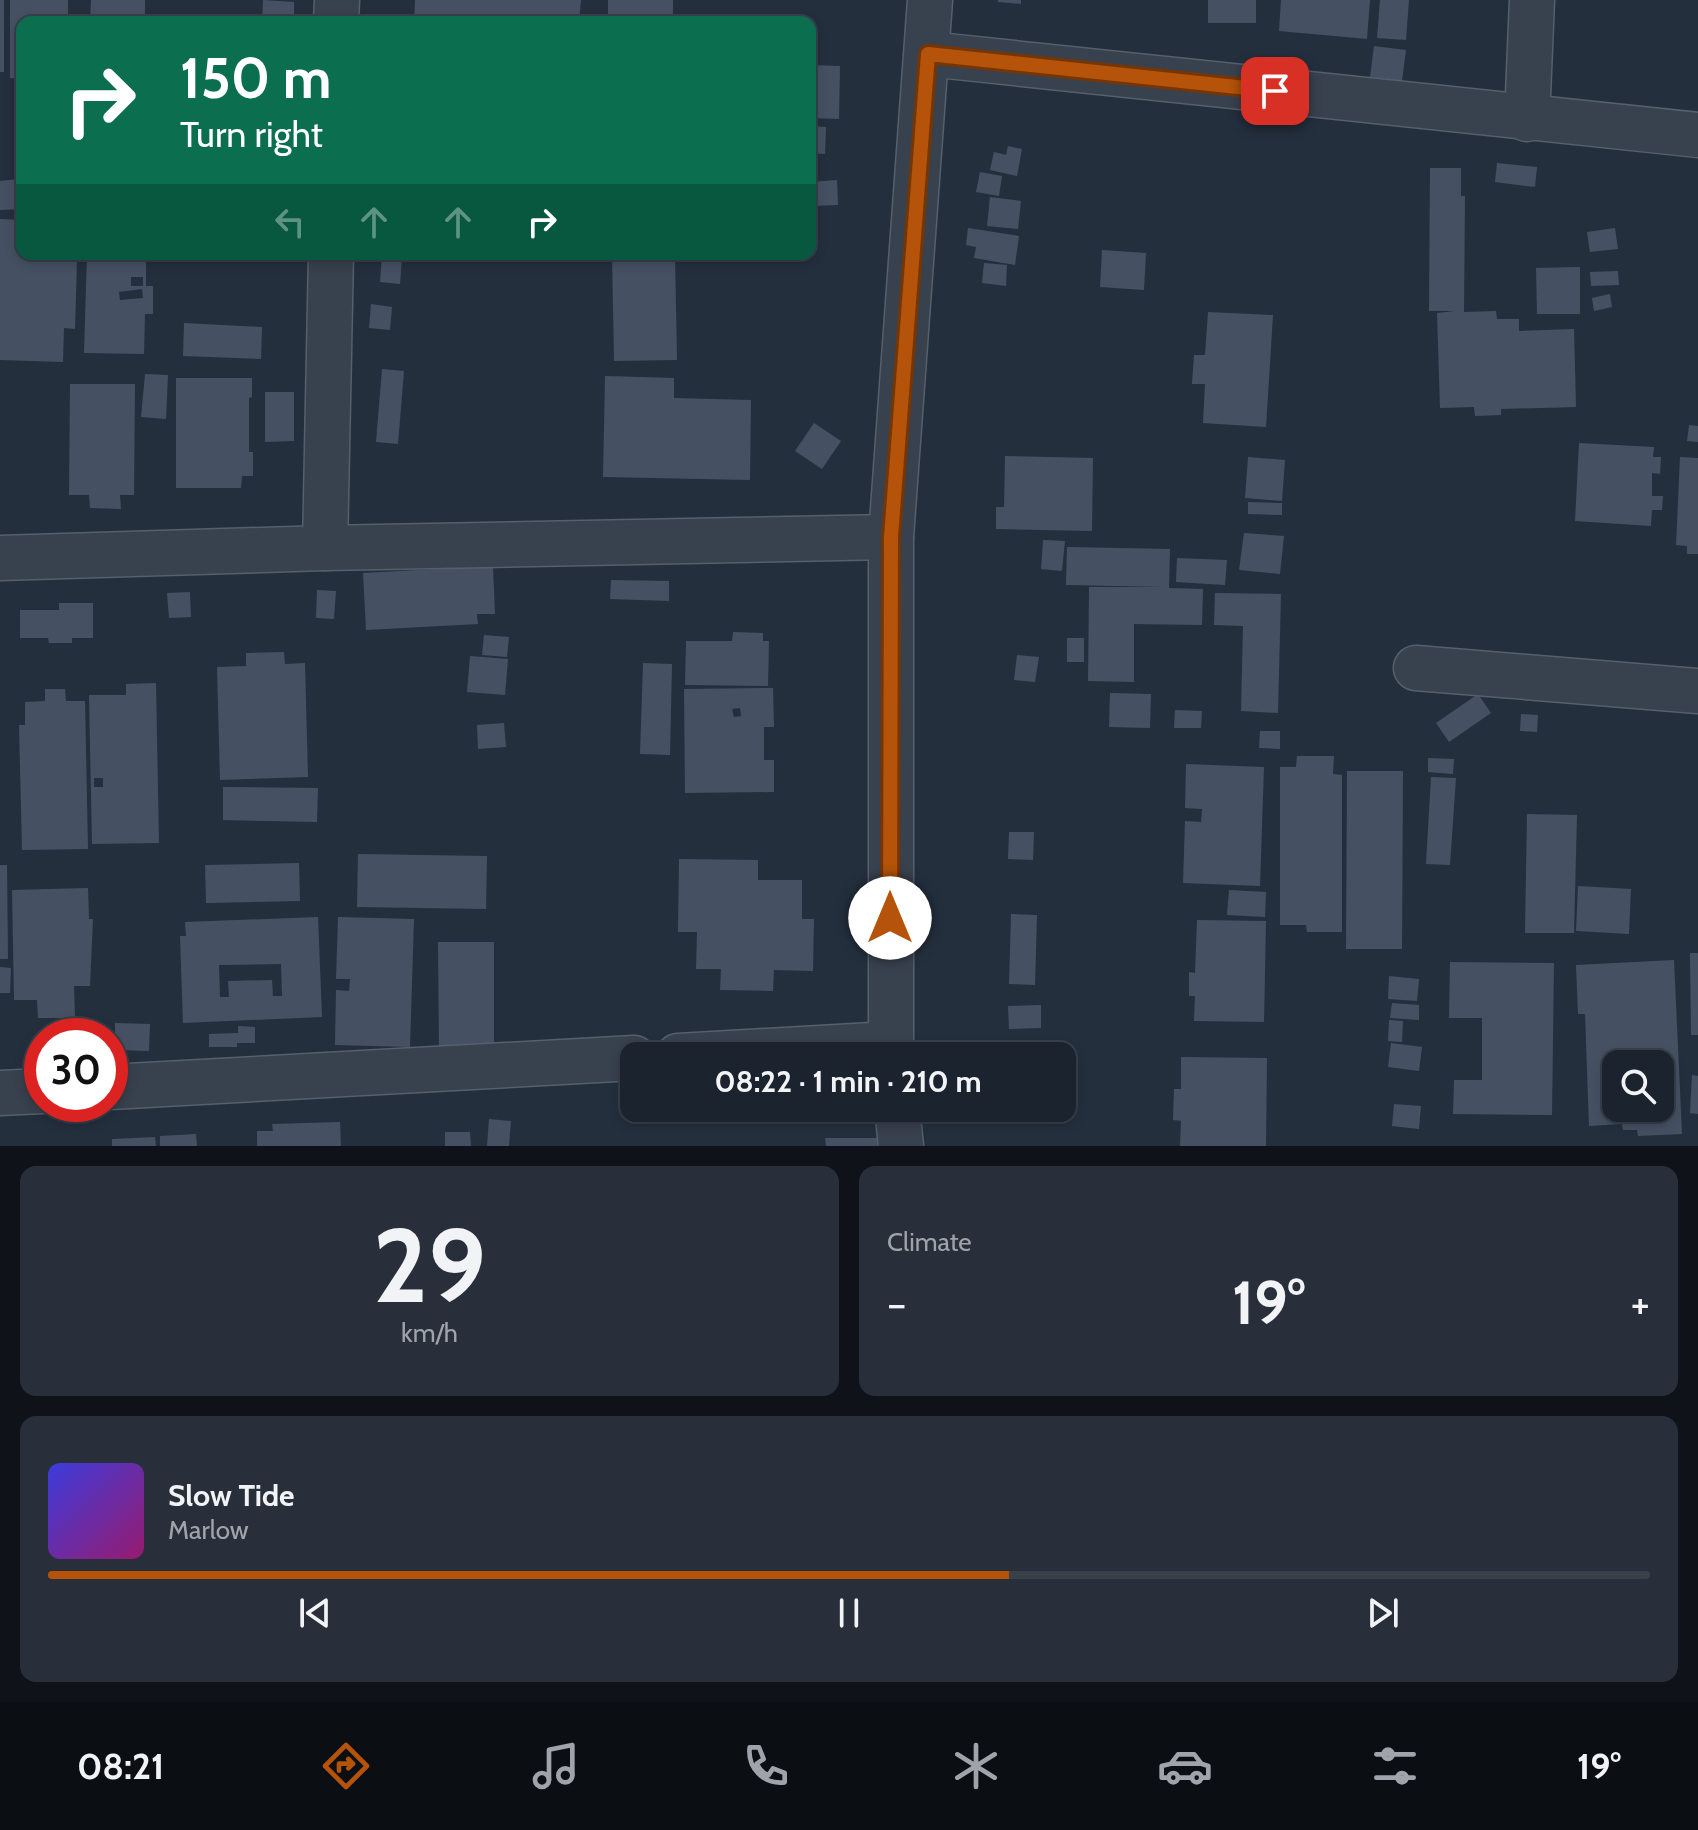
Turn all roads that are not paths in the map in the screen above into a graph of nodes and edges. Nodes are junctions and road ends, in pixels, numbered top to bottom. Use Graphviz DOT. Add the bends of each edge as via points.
graph roads {
  1 [pos="930,0"];
  2 [pos="1532,0"];
  3 [pos="928,54"];
  4 [pos="1527,119"];
  5 [pos="1698,135"];
  6 [pos="331,260"];
  7 [pos="891,537"];
  8 [pos="325,548"];
  9 [pos="0,558"];
  10 [pos="1416,668"];
  11 [pos="1698,691"];
  12 [pos="891,1042"];
  13 [pos="620,1059"];
  14 [pos="128,1086"];
  15 [pos="24,1092"];
  16 [pos="0,1093"];
  17 [pos="898,1122"];
  18 [pos="901,1146"];
  1 -- 3 [label="street"];
  2 -- 4 [label="street"];
  3 -- 4 [label="street"];
  3 -- 7 [label="street"];
  4 -- 5 [label="street"];
  6 -- 8 [label="street"];
  7 -- 8 [label="street"];
  7 -- 12 [label="street"];
  8 -- 9 [label="street"];
  10 -- 11 [label="street"];
  13 -- 14 [label="street"];
  15 -- 16 [label="street"];
  17 -- 18 [label="street"];
}
